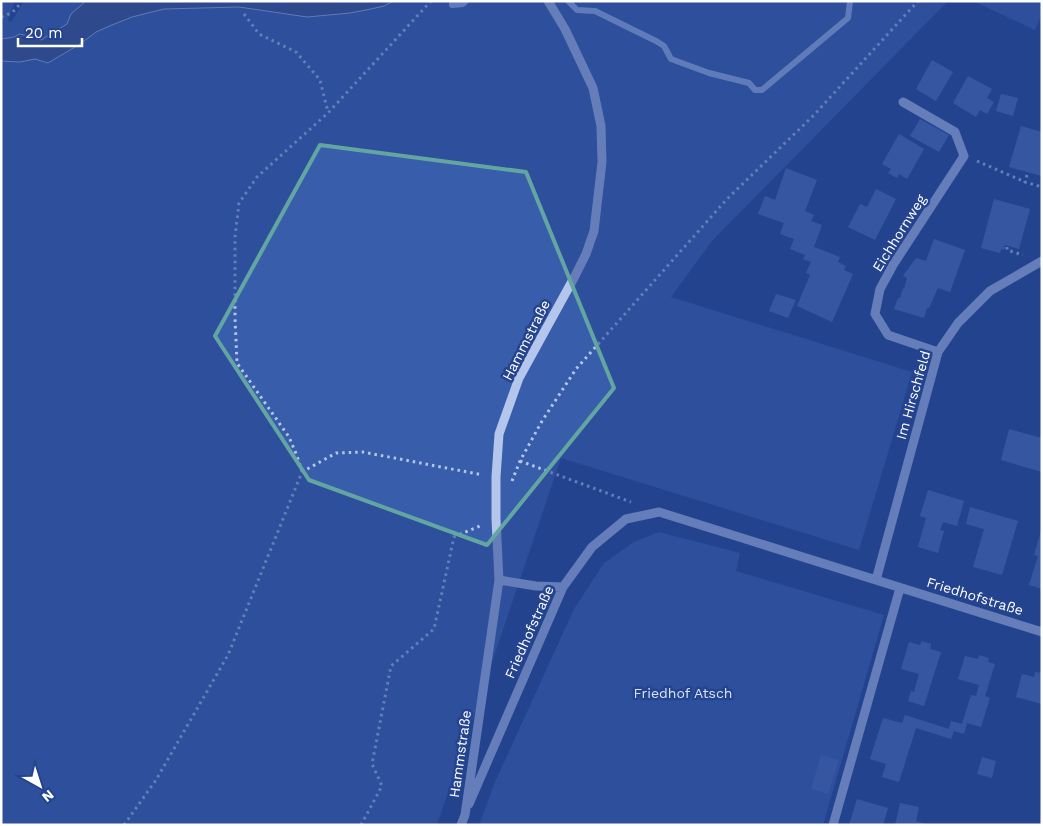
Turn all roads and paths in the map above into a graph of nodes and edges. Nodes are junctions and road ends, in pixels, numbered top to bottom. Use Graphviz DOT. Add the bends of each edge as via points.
graph roads {
  1 [pos="22,1"];
  2 [pos="431,1"];
  3 [pos="548,1"];
  4 [pos="918,1"];
  5 [pos="244,14"];
  6 [pos="1,17"];
  7 [pos="903,102"];
  8 [pos="328,113"];
  9 [pos="964,156"];
  10 [pos="1027,175"];
  11 [pos="1025,182"];
  12 [pos="1042,187"];
  13 [pos="1042,261"];
  14 [pos="938,352"];
  15 [pos="520,461"];
  16 [pos="302,472"];
  17 [pos="496,477"];
  18 [pos="510,486"];
  19 [pos="632,502"];
  20 [pos="496,519"];
  21 [pos="498,580"];
  22 [pos="876,580"];
  23 [pos="563,587"];
  24 [pos="900,588"];
  25 [pos="1042,632"];
  26 [pos="465,815"];
  27 [pos="124,825"];
  28 [pos="361,825"];
  29 [pos="461,825"];
  30 [pos="833,825"];
  1 -- 6 [label="path" via="11,14"];
  2 -- 8 [label="path"];
  3 -- 17 [label="street, Hammstraße" via="593,88 602,162 594,231 575,276 519,378 499,434"];
  4 -- 15 [label="path" via="814,116 727,199 576,369"];
  5 -- 8 [label="path" via="260,34 296,52 320,80"];
  7 -- 9 [label="street" via="956,132"];
  8 -- 16 [label="path" via="257,177 239,203 235,237 237,363 289,437"];
  9 -- 11 [label="path"];
  9 -- 14 [label="street, Eichhornweg" via="893,265 880,289 875,314 888,335"];
  10 -- 11 [label="path"];
  11 -- 12 [label="path"];
  13 -- 14 [label="street, Im Hirschfeld" via="990,291 958,323"];
  14 -- 22 [label="street, Im Hirschfeld"];
  15 -- 18 [label="path"];
  15 -- 19 [label="path"];
  16 -- 17 [label="path" via="336,453 363,452"];
  16 -- 27 [label="path" via="228,655 156,780"];
  17 -- 20 [label="street, Hammstraße"];
  20 -- 21 [label="street, Hammstraße"];
  20 -- 28 [label="path" via="454,537 434,629 391,666 372,764 382,786"];
  21 -- 23 [label="street"];
  21 -- 26 [label="street, Hammstraße"];
  22 -- 23 [label="street, Friedhofstraße" via="659,512 626,519 592,547"];
  22 -- 24 [label="street, Friedhofstraße"];
  23 -- 26 [label="street, Friedhofstraße"];
  24 -- 25 [label="street, Friedhofstraße"];
  24 -- 30 [label="street"];
  26 -- 29 [label="street, Hammstraße"];
}
